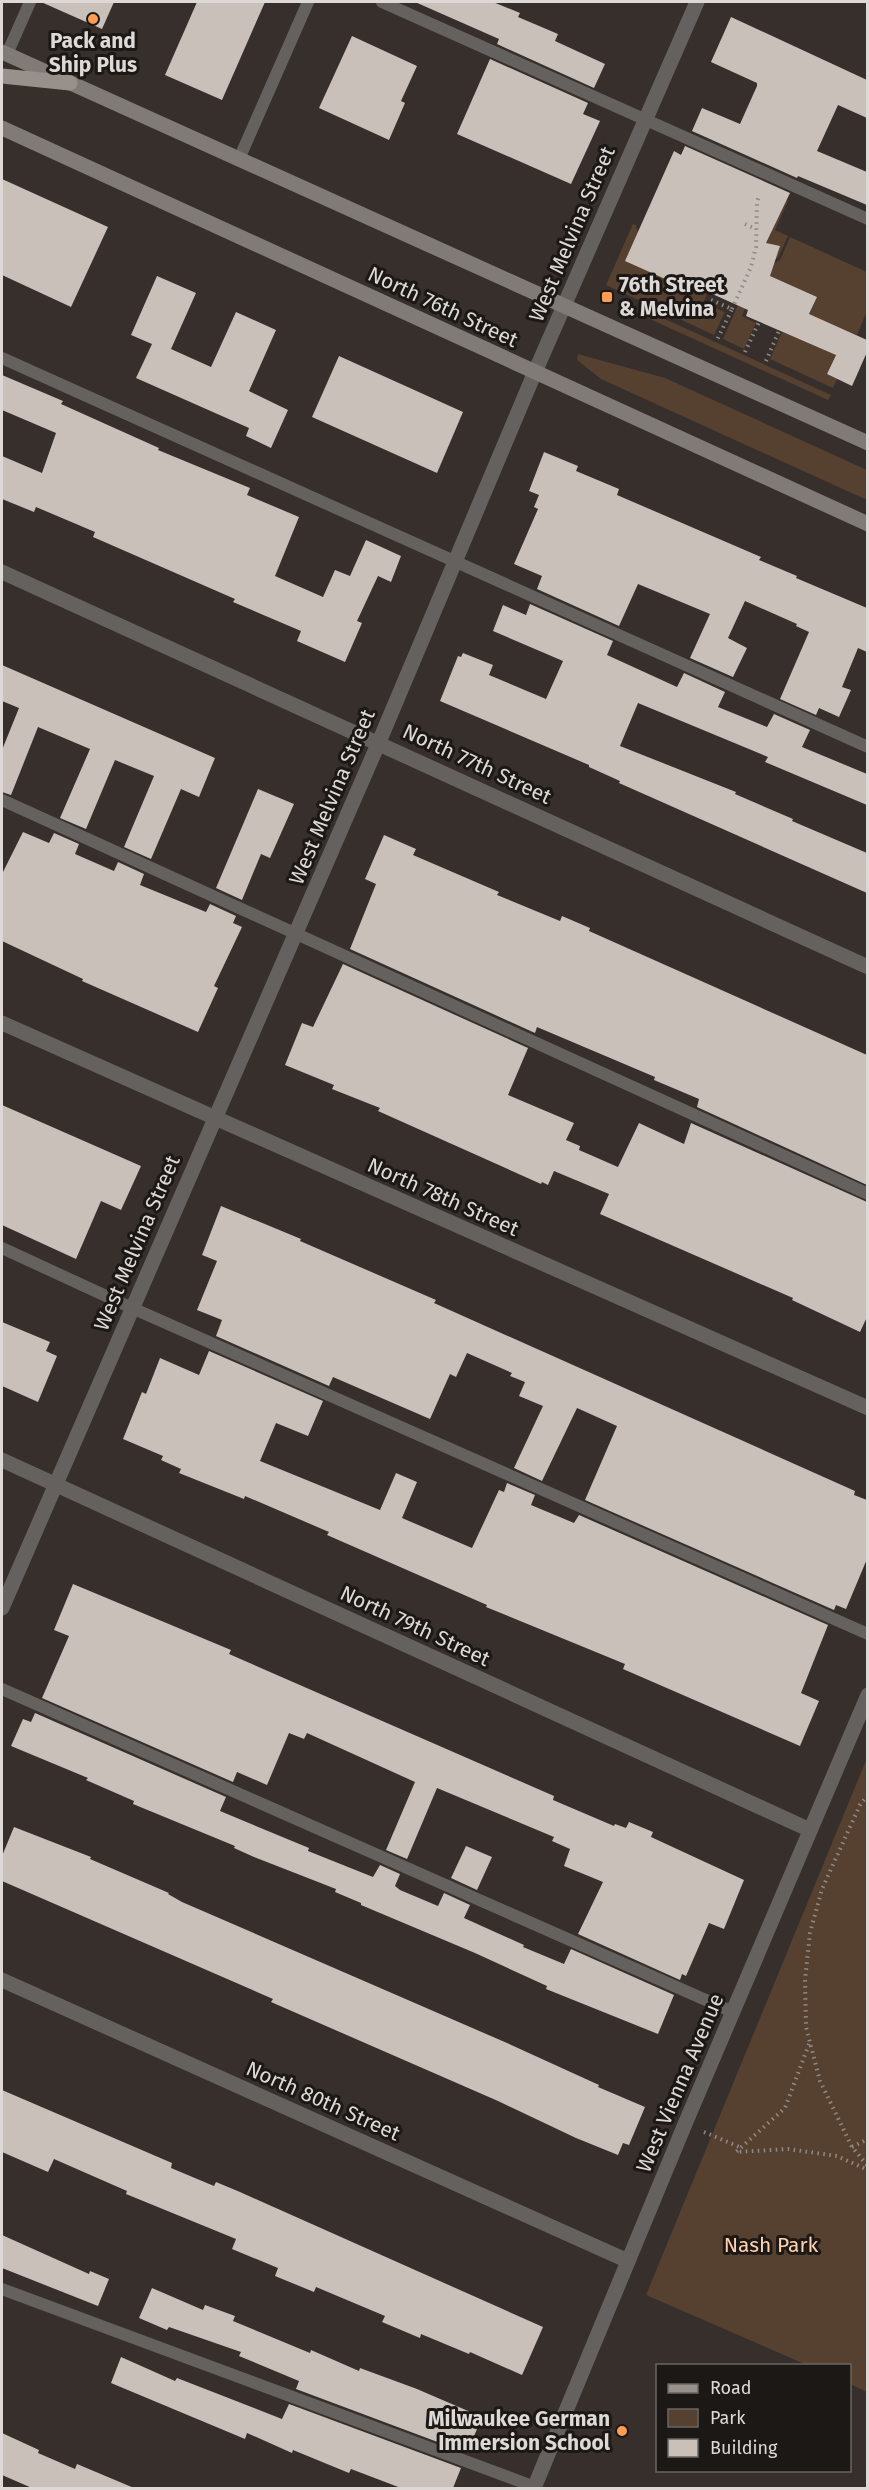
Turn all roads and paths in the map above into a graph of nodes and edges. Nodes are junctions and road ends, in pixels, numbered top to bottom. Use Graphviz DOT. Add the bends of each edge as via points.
graph roads {
  1 [pos="30,2"];
  2 [pos="308,2"];
  3 [pos="382,2"];
  4 [pos="697,2"];
  5 [pos="4,53"];
  6 [pos="2,76"];
  7 [pos="70,83"];
  8 [pos="645,118"];
  9 [pos="2,128"];
  10 [pos="239,159"];
  11 [pos="759,196"];
  12 [pos="867,219"];
  13 [pos="745,224"];
  14 [pos="756,229"];
  15 [pos="711,300"];
  16 [pos="564,304"];
  17 [pos="732,309"];
  18 [pos="759,322"];
  19 [pos="779,331"];
  20 [pos="717,340"];
  21 [pos="746,352"];
  22 [pos="2,358"];
  23 [pos="766,361"];
  24 [pos="535,372"];
  25 [pos="867,443"];
  26 [pos="867,524"];
  27 [pos="456,560"];
  28 [pos="2,572"];
  29 [pos="379,742"];
  30 [pos="867,747"];
  31 [pos="2,800"];
  32 [pos="295,934"];
  33 [pos="867,967"];
  34 [pos="2,1023"];
  35 [pos="214,1118"];
  36 [pos="867,1194"];
  37 [pos="2,1248"];
  38 [pos="132,1308"];
  39 [pos="867,1408"];
  40 [pos="2,1460"];
  41 [pos="55,1484"];
  42 [pos="2,1608"];
  43 [pos="867,1634"];
  44 [pos="2,1689"];
  45 [pos="867,1695"];
  46 [pos="867,1795"];
  47 [pos="810,1830"];
  48 [pos="2,1980"];
  49 [pos="733,2012"];
  50 [pos="810,2042"];
  51 [pos="685,2124"];
  52 [pos="867,2139"];
  53 [pos="852,2147"];
  54 [pos="742,2148"];
  55 [pos="867,2168"];
  56 [pos="628,2261"];
  57 [pos="2,2289"];
  58 [pos="534,2488"];
  1 -- 5 [label="lane"];
  2 -- 10 [label="lane"];
  3 -- 8 [label="lane"];
  4 -- 8 [label="street, West Melvina Street"];
  5 -- 7 [label="main road"];
  6 -- 7 [label="main road"];
  7 -- 10 [label="main road"];
  8 -- 12 [label="lane"];
  8 -- 16 [label="street, West Melvina Street"];
  9 -- 24 [label="main road, North 76th Street"];
  10 -- 16 [label="main road"];
  11 -- 14 [label="path"];
  13 -- 14 [label="path"];
  14 -- 17 [label="path" via="751,267"];
  15 -- 17 [label="path"];
  16 -- 24 [label="street, West Melvina Street"];
  16 -- 25 [label="main road"];
  17 -- 20 [label="path"];
  18 -- 21 [label="path"];
  19 -- 23 [label="path"];
  22 -- 27 [label="lane"];
  24 -- 26 [label="main road, North 76th Street"];
  24 -- 27 [label="street, West Melvina Street"];
  27 -- 29 [label="street, West Melvina Street"];
  27 -- 30 [label="lane"];
  28 -- 29 [label="street, North 77th Street"];
  29 -- 32 [label="street, West Melvina Street"];
  29 -- 33 [label="street, North 77th Street"];
  31 -- 32 [label="lane"];
  32 -- 35 [label="street, West Melvina Street"];
  32 -- 36 [label="lane"];
  34 -- 35 [label="street, North 78th Street"];
  35 -- 38 [label="street, West Melvina Street"];
  35 -- 39 [label="street, North 78th Street"];
  37 -- 38 [label="lane"];
  38 -- 41 [label="street, West Melvina Street"];
  38 -- 43 [label="lane"];
  40 -- 41 [label="street, North 79th Street"];
  41 -- 42 [label="street, West Melvina Street"];
  41 -- 47 [label="street, North 79th Street"];
  44 -- 49 [label="lane"];
  45 -- 47 [label="street, West Vienna Avenue"];
  46 -- 50 [label="path" via="822,1889 810,1933 805,1980"];
  47 -- 49 [label="street, West Vienna Avenue"];
  48 -- 56 [label="street, North 80th Street"];
  49 -- 51 [label="street, West Vienna Avenue"];
  50 -- 53 [label="path" via="820,2081"];
  50 -- 54 [label="path" via="785,2108"];
  51 -- 54 [label="path"];
  51 -- 56 [label="street, West Vienna Avenue"];
  52 -- 53 [label="path"];
  53 -- 55 [label="path"];
  54 -- 55 [label="path" via="736,2152 788,2148 837,2156"];
  56 -- 58 [label="street, West Vienna Avenue"];
  57 -- 58 [label="lane"];
}
